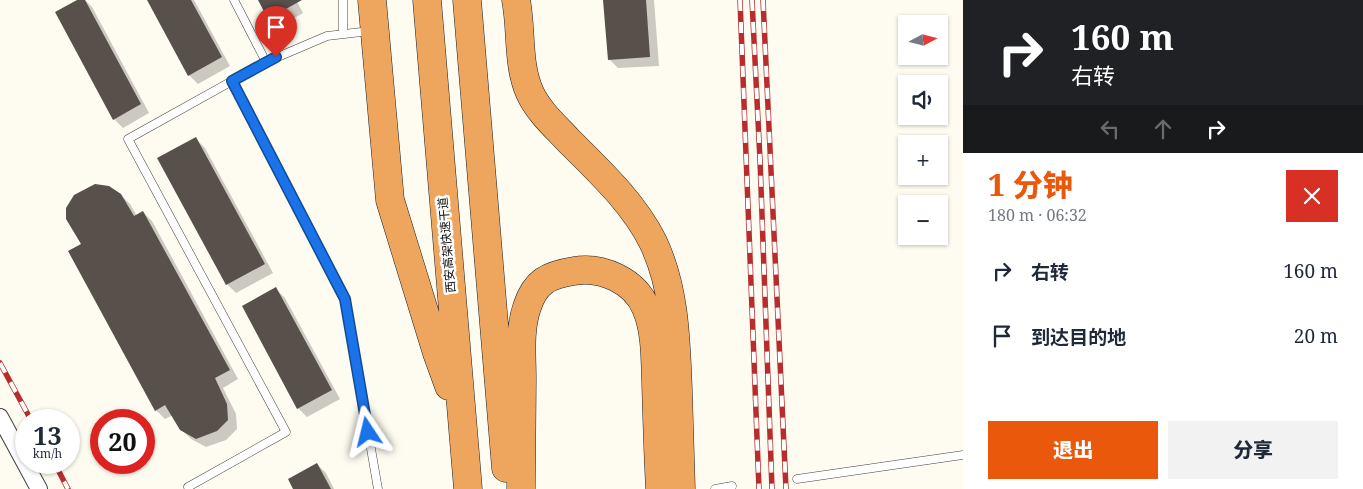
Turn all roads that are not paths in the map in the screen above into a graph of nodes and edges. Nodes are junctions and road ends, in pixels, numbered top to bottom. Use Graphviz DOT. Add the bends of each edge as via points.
graph roads {
  1 [pos="234,0"];
  2 [pos="343,0"];
  3 [pos="372,0"];
  4 [pos="427,0"];
  5 [pos="467,0"];
  6 [pos="516,0"];
  7 [pos="373,30"];
  8 [pos="343,34"];
  9 [pos="266,62"];
  10 [pos="232,81"];
  11 [pos="0,417"];
  12 [pos="462,419"];
  13 [pos="963,455"];
  14 [pos="797,479"];
  15 [pos="732,486"];
  16 [pos="39,489"];
  17 [pos="190,489"];
  18 [pos="378,489"];
  19 [pos="468,489"];
  20 [pos="508,489"];
  21 [pos="521,489"];
  22 [pos="660,489"];
  23 [pos="681,489"];
  24 [pos="715,489"];
  1 -- 9 [label="lane"];
  2 -- 8 [label="lane"];
  3 -- 7 [label="highway"];
  4 -- 12 [label="highway, 西安高架快速干道"];
  5 -- 20 [label="highway"];
  6 -- 23 [label="highway" via="520,55 536,104 627,202 652,241 666,272 677,361"];
  7 -- 8 [label="lane"];
  7 -- 12 [label="highway" via="390,200 437,353"];
  8 -- 9 [label="lane" via="327,36"];
  9 -- 10 [label="lane"];
  10 -- 17 [label="lane" via="128,139 286,432 188,487"];
  10 -- 18 [label="lane" via="345,299"];
  11 -- 16 [label="street"];
  12 -- 19 [label="highway, 西安高架快速干道"];
  13 -- 14 [label="lane"];
  15 -- 24 [label="lane"];
  21 -- 22 [label="highway" via="522,339 526,308 536,286 544,280 555,274 581,270 610,275 628,285 646,307 653,339"];
}
